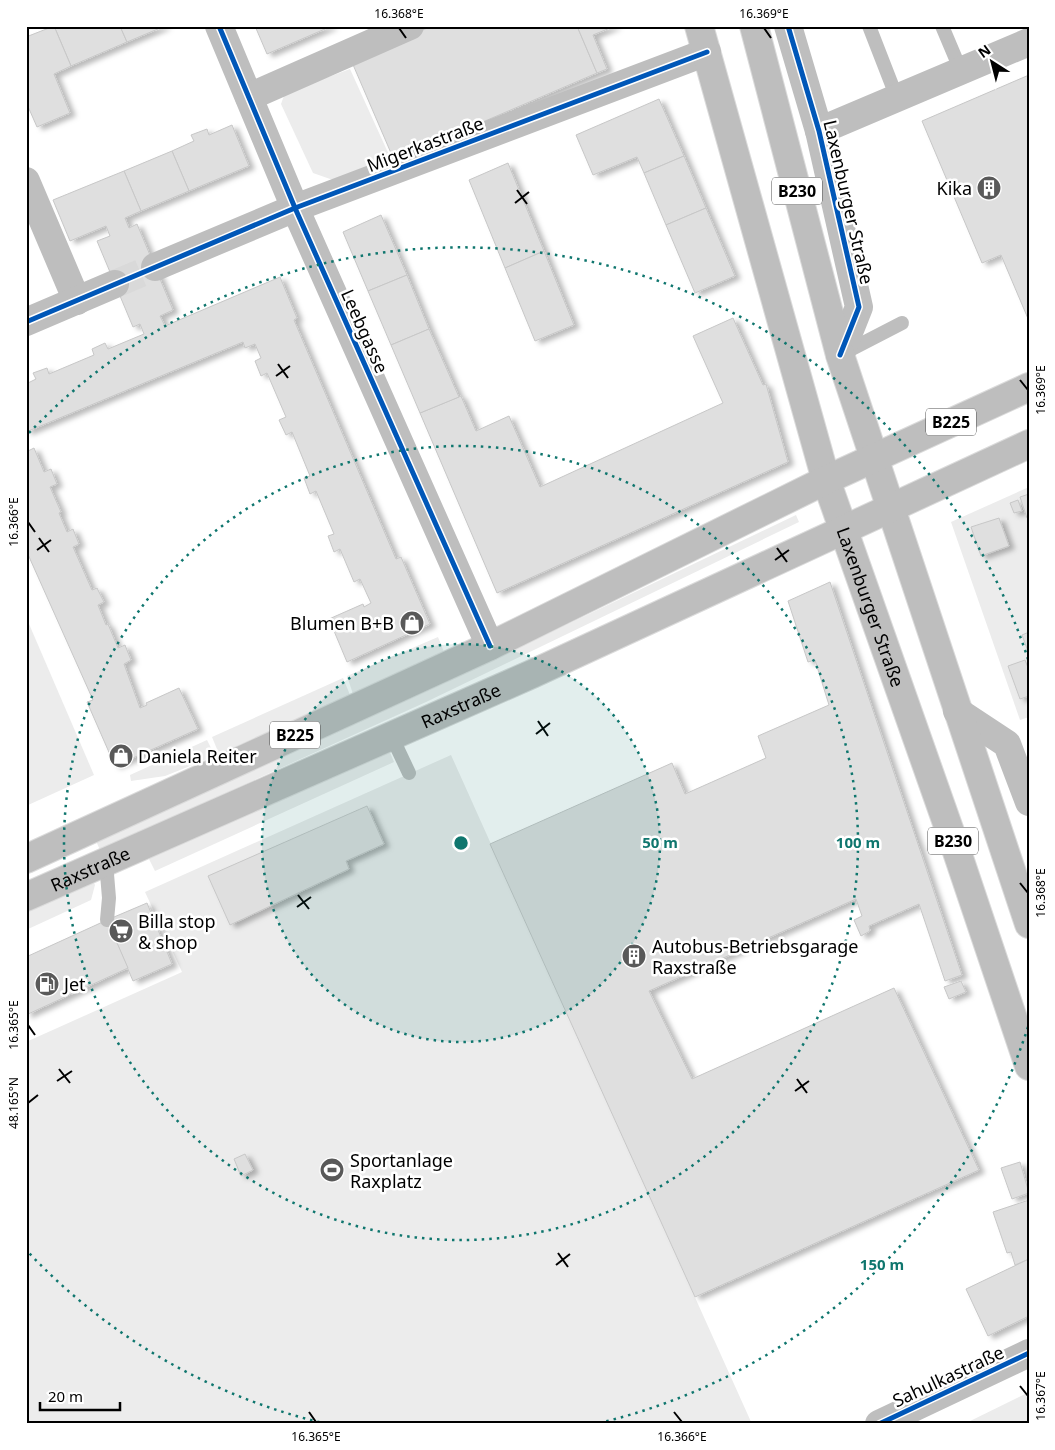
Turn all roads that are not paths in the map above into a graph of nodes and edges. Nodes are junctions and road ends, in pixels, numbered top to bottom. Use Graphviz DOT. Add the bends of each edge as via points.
graph roads {
  1 [pos="219,26"];
  2 [pos="410,26"];
  3 [pos="754,26"];
  4 [pos="788,26"];
  5 [pos="869,26"];
  6 [pos="942,26"];
  7 [pos="703,39"];
  8 [pos="1029,42"];
  9 [pos="961,71"];
  10 [pos="248,97"];
  11 [pos="897,98"];
  12 [pos="819,131"];
  13 [pos="26,181"];
  14 [pos="295,208"];
  15 [pos="155,267"];
  16 [pos="115,284"];
  17 [pos="77,301"];
  18 [pos="26,322"];
  19 [pos="902,323"];
  20 [pos="840,355"];
  21 [pos="1029,387"];
  22 [pos="1029,444"];
  23 [pos="873,457"];
  24 [pos="826,480"];
  25 [pos="891,507"];
  26 [pos="844,530"];
  27 [pos="490,646"];
  28 [pos="957,711"];
  29 [pos="392,737"];
  30 [pos="409,773"];
  31 [pos="1029,802"];
  32 [pos="26,859"];
  33 [pos="106,862"];
  34 [pos="26,897"];
  35 [pos="107,920"];
  36 [pos="1029,924"];
  37 [pos="1029,1066"];
  38 [pos="1029,1353"];
  39 [pos="880,1424"];
  1 -- 10 [label="main road, Leebgasse"];
  2 -- 10 [label="main road"];
  3 -- 20 [label="main road, B230"];
  4 -- 12 [label="main road, Laxenburger Straße"];
  5 -- 11 [label="lane"];
  6 -- 9 [label="lane"];
  7 -- 14 [label="main road, Migerkastraße"];
  7 -- 24 [label="main road, Laxenburger Straße / B230"];
  8 -- 9 [label="main road"];
  9 -- 11 [label="main road"];
  10 -- 14 [label="main road, Leebgasse"];
  11 -- 12 [label="main road"];
  12 -- 20 [label="main road, Laxenburger Straße" via="859,307"];
  13 -- 17 [label="main road"];
  14 -- 15 [label="main road, Migerkastraße"];
  14 -- 27 [label="main road, Leebgasse"];
  16 -- 17 [label="main road"];
  17 -- 18 [label="main road"];
  19 -- 20 [label="lane"];
  20 -- 23 [label="main road, B230"];
  21 -- 23 [label="main road, B225"];
  22 -- 25 [label="main road, B225"];
  23 -- 24 [label="main road, B225"];
  23 -- 25 [label="main road, B230"];
  24 -- 26 [label="main road, Laxenburger Straße / B230"];
  24 -- 27 [label="main road, Raxstraße / B225"];
  25 -- 26 [label="main road, Raxstraße / B225"];
  25 -- 28 [label="main road, B230"];
  26 -- 29 [label="main road, Raxstraße / B225"];
  26 -- 37 [label="main road, Laxenburger Straße / B230"];
  27 -- 32 [label="main road, Raxstraße / B225"];
  28 -- 31 [label="main road" via="1007,744"];
  28 -- 36 [label="main road, B230"];
  29 -- 30 [label="lane"];
  29 -- 33 [label="main road, Raxstraße / B225"];
  33 -- 34 [label="main road, Raxstraße / B225"];
  33 -- 35 [label="lane" via="110,898"];
  38 -- 39 [label="main road, Sahulkastraße"];
}
